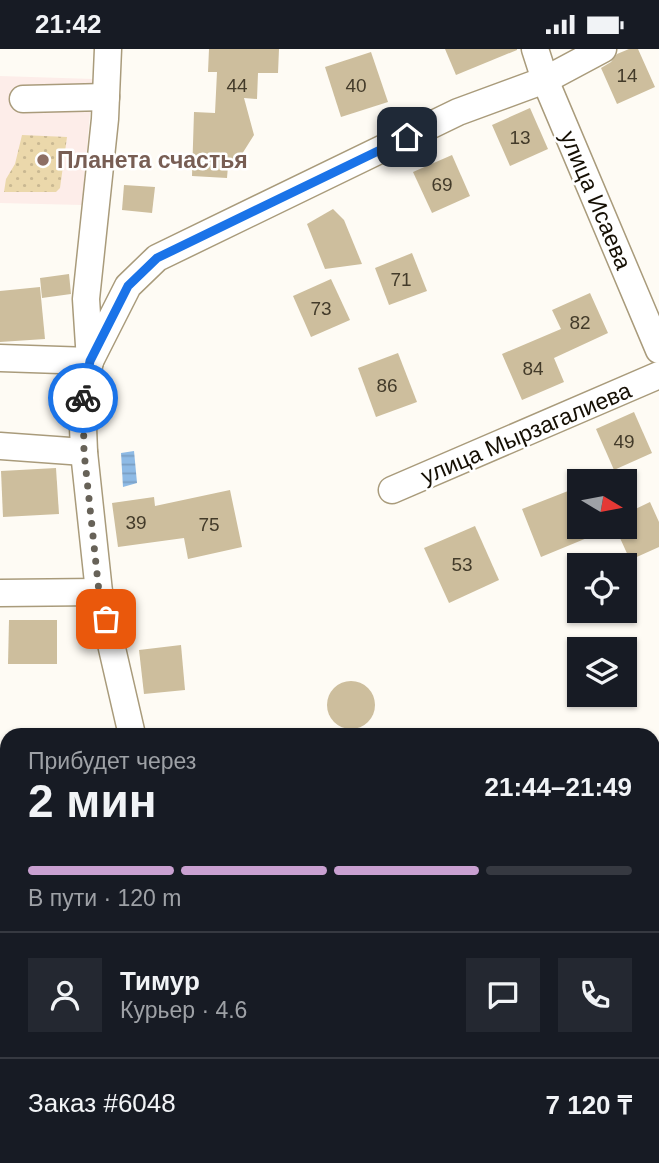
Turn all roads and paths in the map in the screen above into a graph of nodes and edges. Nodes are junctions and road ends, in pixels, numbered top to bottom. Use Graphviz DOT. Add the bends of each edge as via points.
graph roads {
  1 [pos="108,49"];
  2 [pos="535,49"];
  3 [pos="603,49"];
  4 [pos="545,80"];
  5 [pos="106,97"];
  6 [pos="23,99"];
  7 [pos="659,350"];
  8 [pos="0,358"];
  9 [pos="90,361"];
  10 [pos="659,375"];
  11 [pos="0,446"];
  12 [pos="84,452"];
  13 [pos="392,491"];
  14 [pos="99,592"];
  15 [pos="0,593"];
  16 [pos="130,728"];
  1 -- 5 [label="street"];
  2 -- 4 [label="street, улица Исаева"];
  3 -- 4 [label="street"];
  4 -- 7 [label="street, улица Исаева"];
  4 -- 9 [label="street" via="458,112 157,258 128,286"];
  5 -- 6 [label="street"];
  5 -- 9 [label="street" via="86,299"];
  8 -- 9 [label="street"];
  9 -- 12 [label="street" via="82,402"];
  10 -- 13 [label="street, улица Мырзагалиева"];
  11 -- 12 [label="street"];
  12 -- 14 [label="street"];
  14 -- 15 [label="street"];
  14 -- 16 [label="street"];
}
